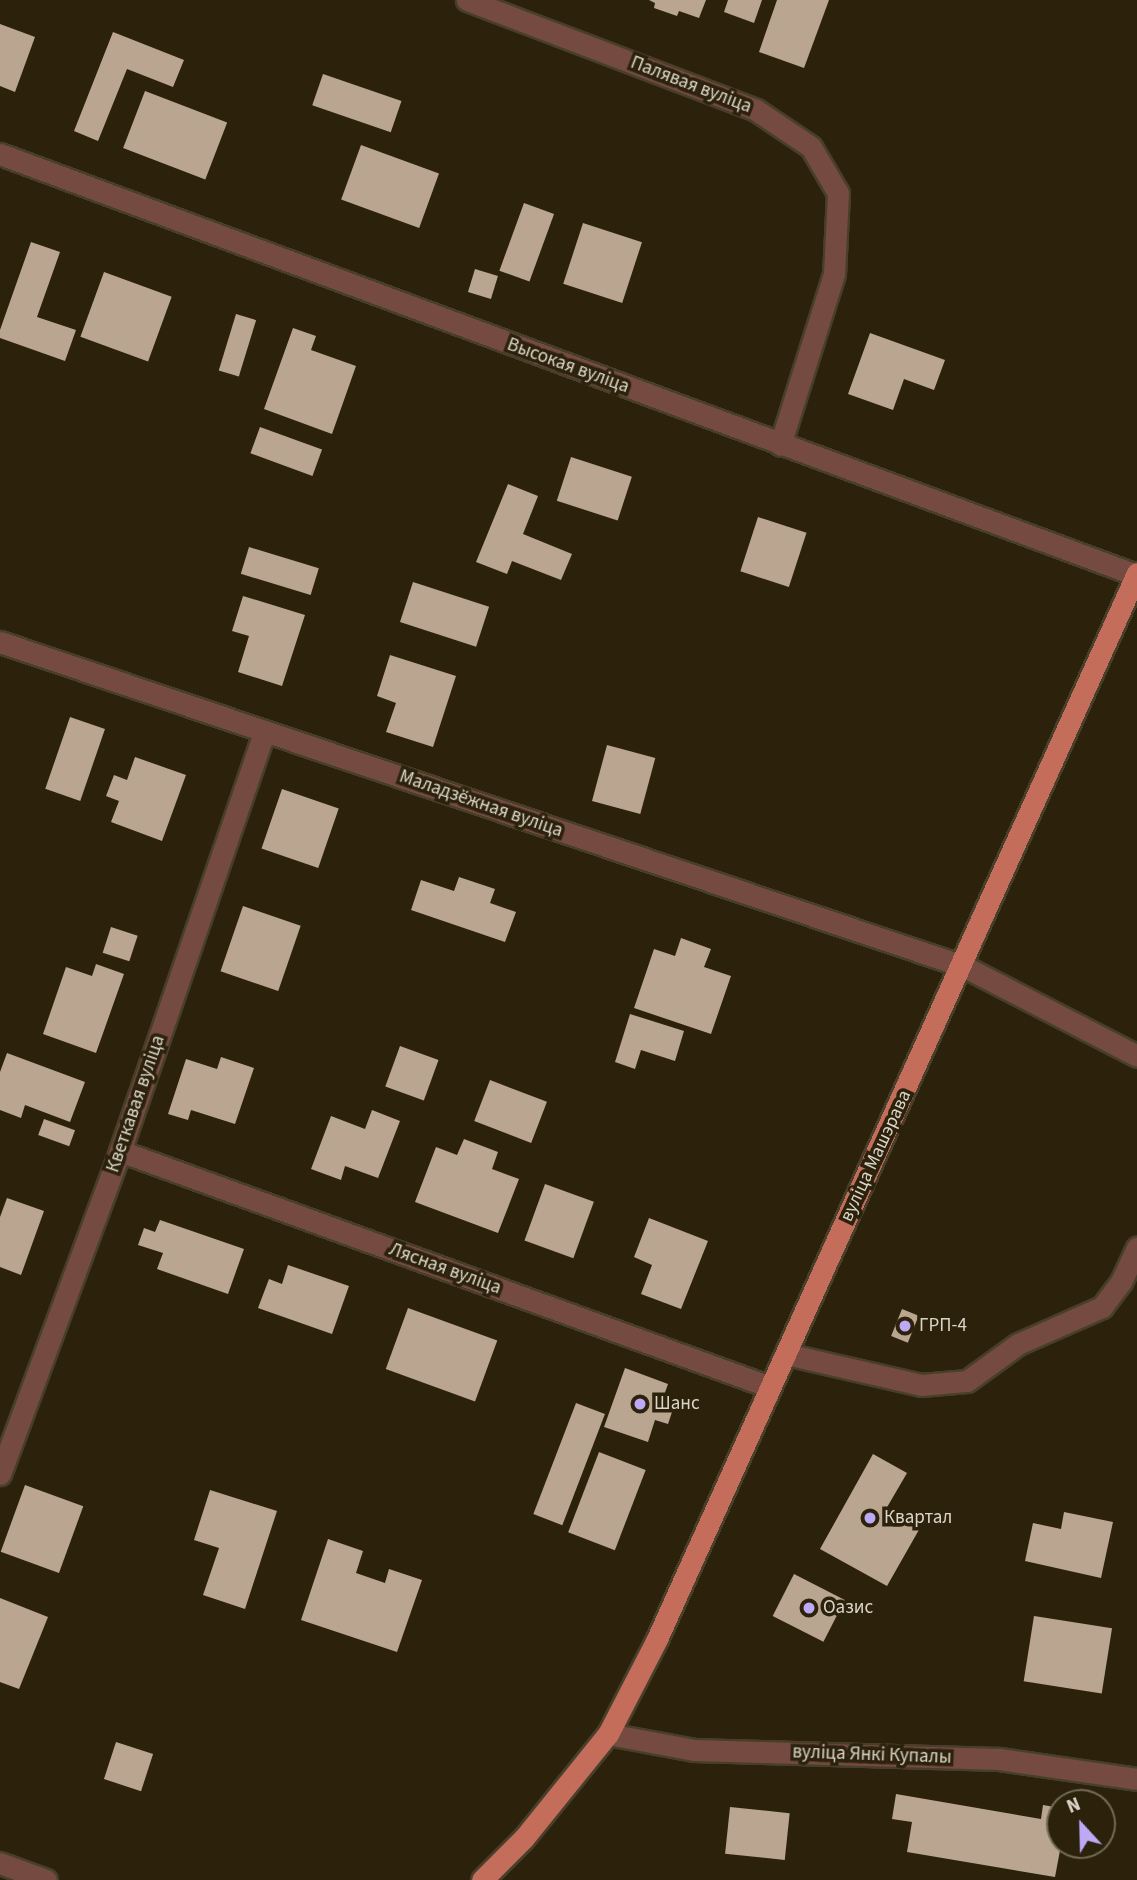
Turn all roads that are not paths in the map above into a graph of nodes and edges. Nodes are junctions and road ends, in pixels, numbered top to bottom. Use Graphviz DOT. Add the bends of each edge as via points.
graph roads {
  1 [pos="467,0"];
  2 [pos="0,155"];
  3 [pos="780,445"];
  4 [pos="1137,574"];
  5 [pos="0,642"];
  6 [pos="265,731"];
  7 [pos="963,966"];
  8 [pos="1137,1056"];
  9 [pos="120,1151"];
  10 [pos="1137,1248"];
  11 [pos="786,1354"];
  12 [pos="771,1387"];
  13 [pos="0,1474"];
  14 [pos="608,1734"];
  15 [pos="1137,1779"];
  16 [pos="0,1863"];
  17 [pos="47,1880"];
  18 [pos="482,1880"];
  1 -- 3 [label="street, Палявая вуліца" via="757,110 811,147 838,193 834,274"];
  2 -- 3 [label="street, Высокая вуліца"];
  3 -- 4 [label="street, Высокая вуліца"];
  4 -- 7 [label="main road, вуліца Машэрава"];
  5 -- 6 [label="street, Маладзёжная вуліца"];
  6 -- 7 [label="street, Маладзёжная вуліца"];
  6 -- 9 [label="street, Кветкавая вуліца"];
  7 -- 8 [label="street, Маладзёжная вуліца"];
  7 -- 11 [label="main road, вуліца Машэрава"];
  9 -- 12 [label="street, Лясная вуліца"];
  9 -- 13 [label="street, Кветкавая вуліца"];
  10 -- 11 [label="street" via="1121,1282 1102,1307 1018,1344 967,1381 921,1385"];
  11 -- 12 [label="main road, вуліца Машэрава"];
  12 -- 14 [label="main road, вуліца Машэрава" via="657,1639"];
  14 -- 15 [label="street, вуліца Янкі Купалы" via="694,1750 999,1759"];
  14 -- 18 [label="main road, вуліца Машэрава" via="524,1838"];
  16 -- 17 [label="street"];
}
